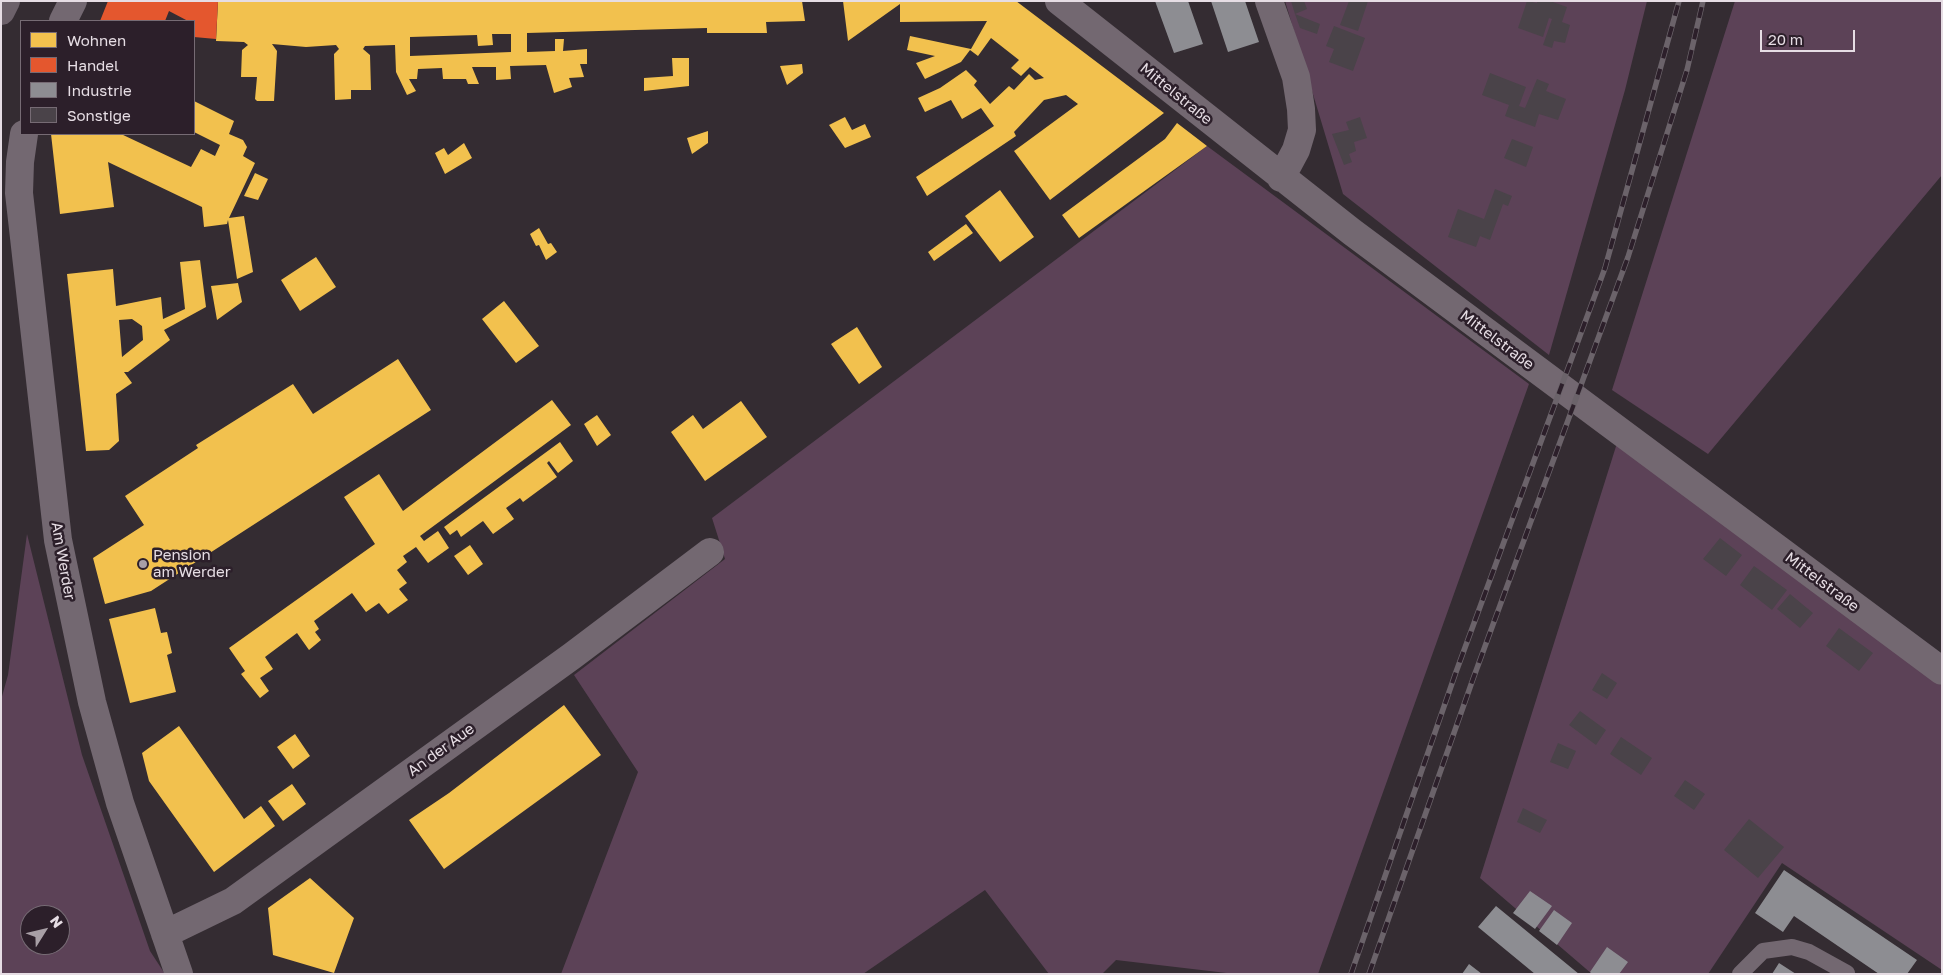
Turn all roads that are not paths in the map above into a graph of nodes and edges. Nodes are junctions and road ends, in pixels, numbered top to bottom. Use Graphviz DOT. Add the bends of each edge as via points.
graph roads {
  1 [pos="6,1"];
  2 [pos="73,1"];
  3 [pos="1059,1"];
  4 [pos="1269,1"];
  5 [pos="1,10"];
  6 [pos="64,20"];
  7 [pos="24,135"];
  8 [pos="1281,178"];
  9 [pos="710,552"];
  10 [pos="1942,671"];
  11 [pos="164,934"];
  12 [pos="1847,973"];
  13 [pos="179,974"];
  14 [pos="1740,974"];
  1 -- 5 [label="main road"];
  2 -- 6 [label="street"];
  3 -- 8 [label="street, Mittelstraße"];
  4 -- 8 [label="street" via="1296,77 1301,109 1302,130 1296,150"];
  7 -- 11 [label="street, Am Werder" via="19,193 58,540 92,702 117,794"];
  8 -- 10 [label="street, Mittelstraße"];
  9 -- 11 [label="street, An der Aue" via="233,901"];
  11 -- 13 [label="street, Am Werder"];
  12 -- 14 [label="lane" via="1809,952 1792,947 1763,951"];
}
